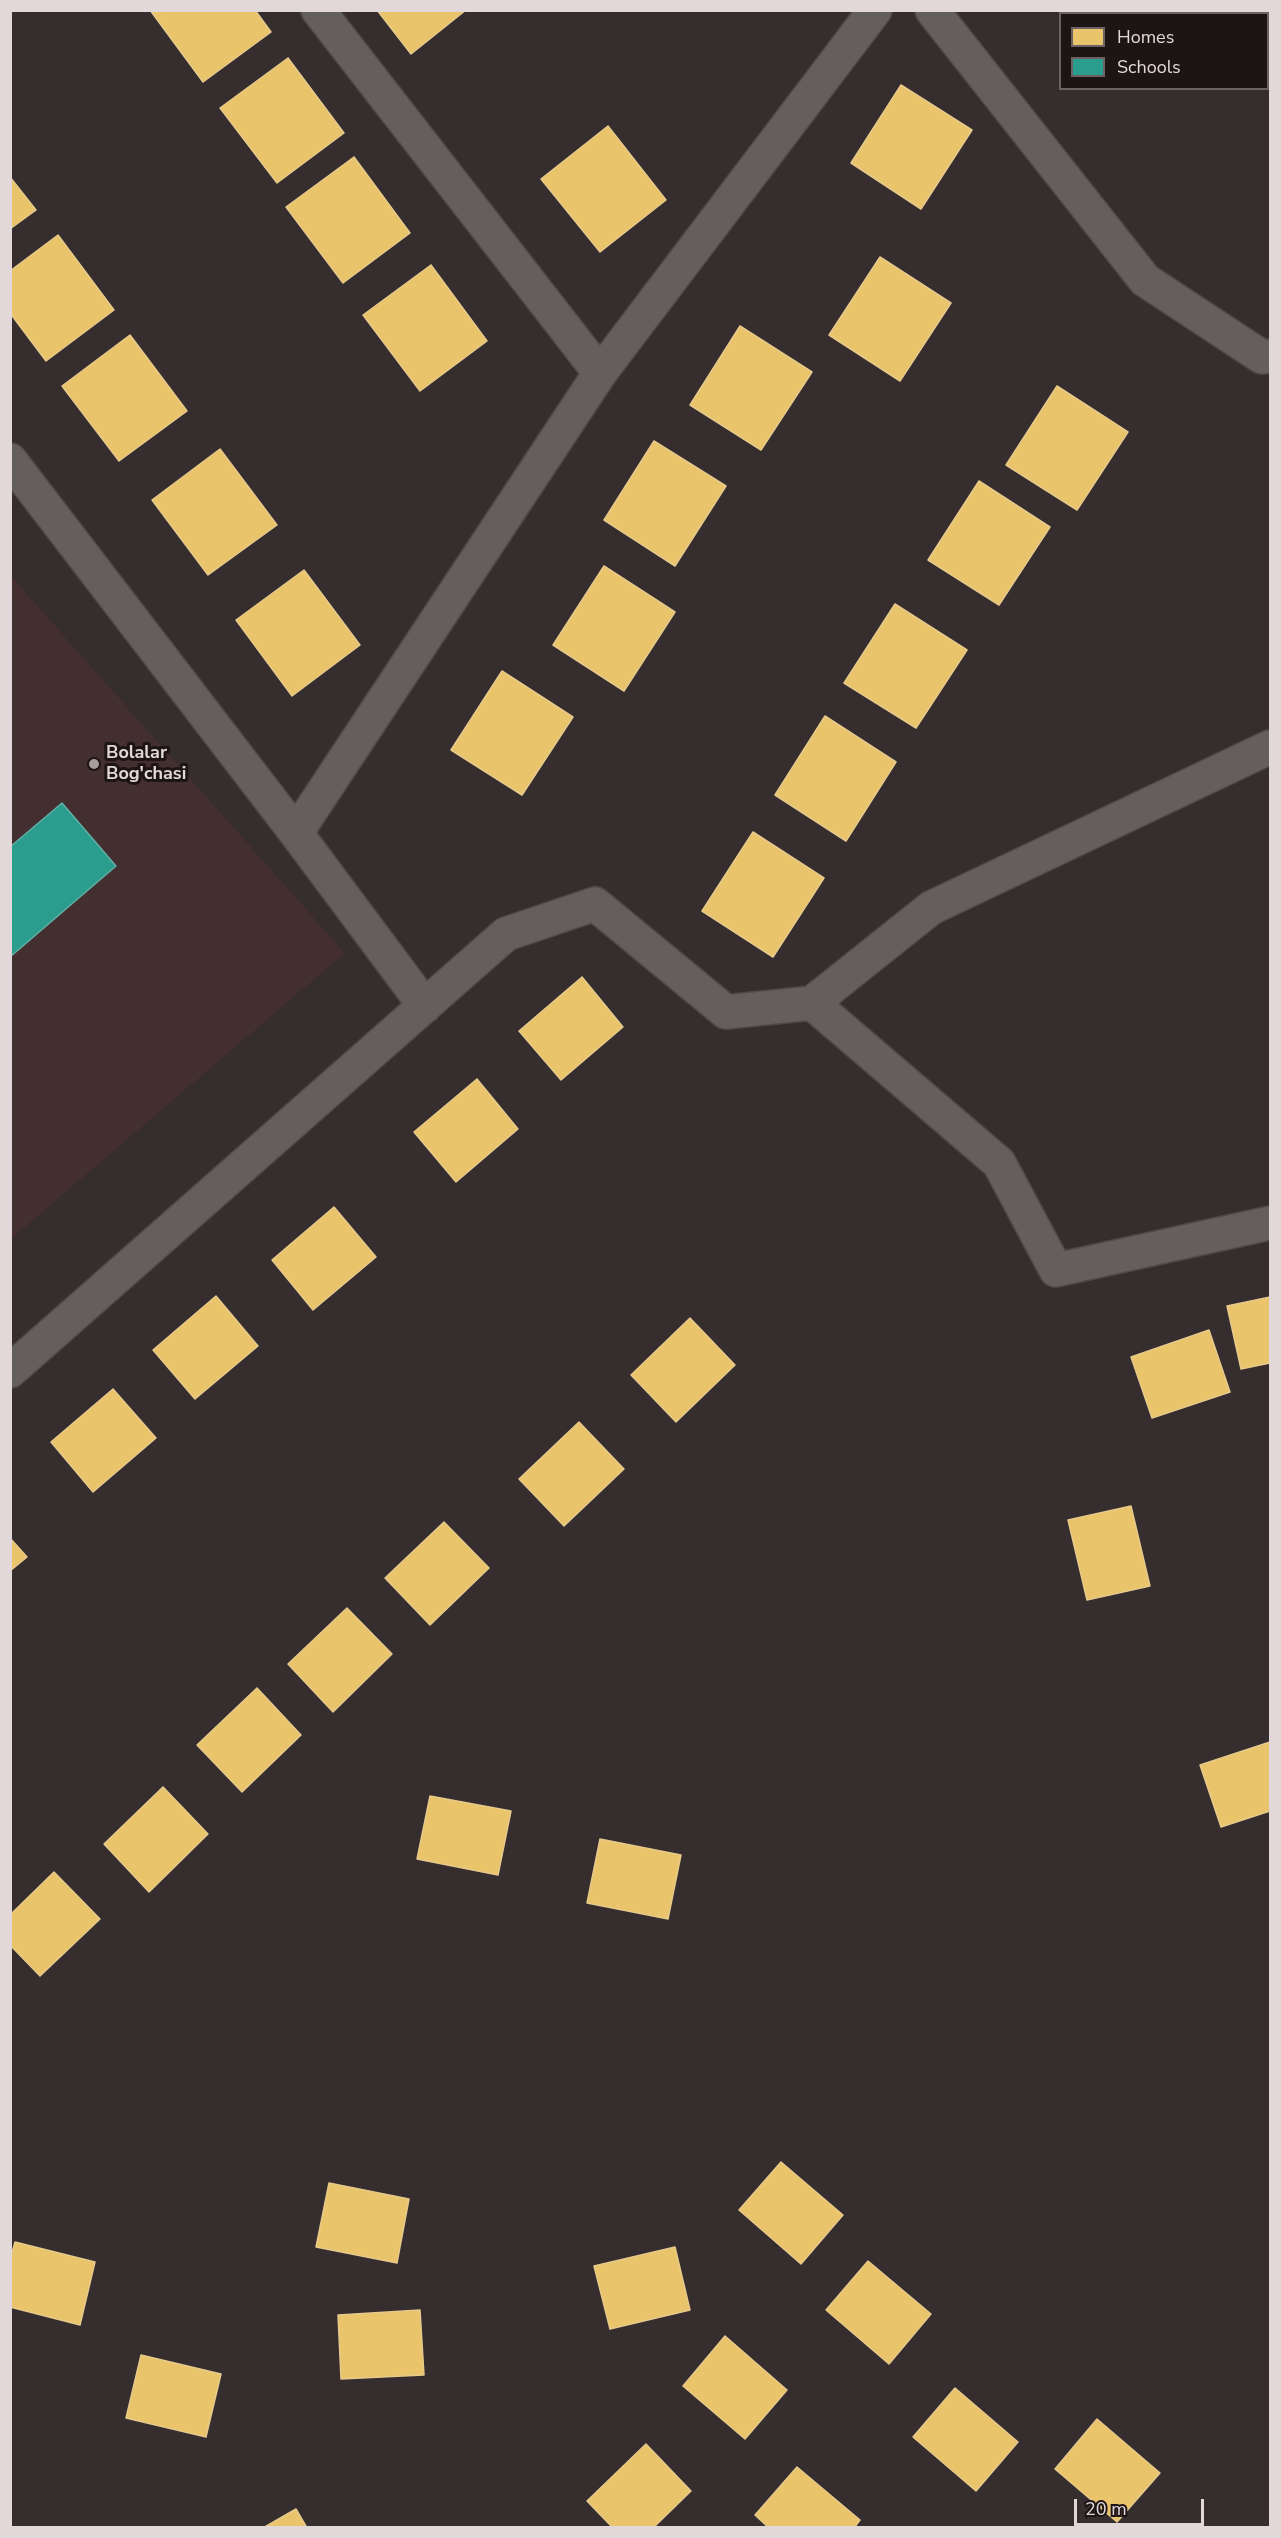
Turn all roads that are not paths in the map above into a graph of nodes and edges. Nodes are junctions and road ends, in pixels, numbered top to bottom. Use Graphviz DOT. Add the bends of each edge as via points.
graph roads {
  1 [pos="318,10"];
  2 [pos="875,10"];
  3 [pos="932,10"];
  4 [pos="1270,356"];
  5 [pos="600,373"];
  6 [pos="10,460"];
  7 [pos="1270,747"];
  8 [pos="296,833"];
  9 [pos="812,1003"];
  10 [pos="425,1006"];
  11 [pos="1270,1223"];
  12 [pos="10,1371"];
  1 -- 5 [label="street"];
  2 -- 5 [label="street"];
  3 -- 4 [label="street" via="1145,280 1262,357"];
  5 -- 8 [label="street"];
  6 -- 8 [label="street"];
  7 -- 9 [label="street" via="931,908"];
  8 -- 10 [label="street"];
  9 -- 10 [label="street" via="726,1012 595,904 506,934"];
  9 -- 11 [label="street" via="999,1163 1056,1270"];
  10 -- 12 [label="street"];
}
